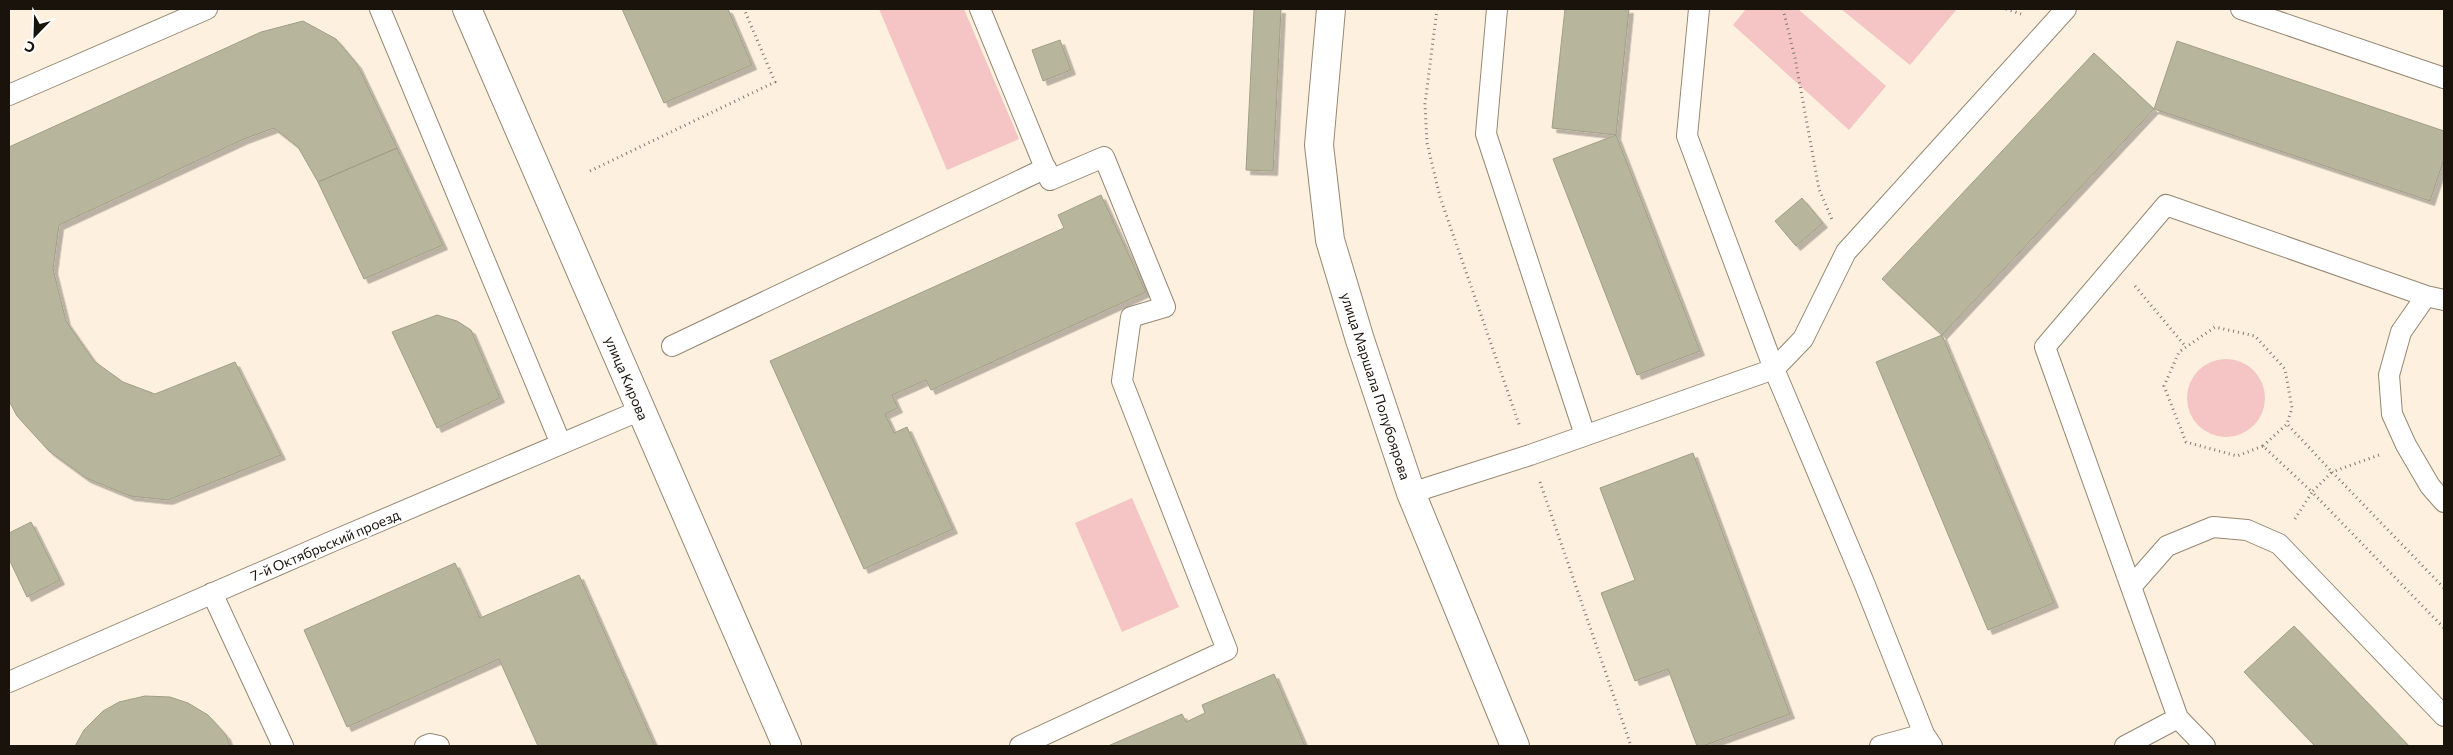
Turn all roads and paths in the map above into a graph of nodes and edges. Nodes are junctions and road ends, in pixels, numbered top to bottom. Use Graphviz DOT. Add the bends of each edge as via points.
graph roads {
  1 [pos="207,9"];
  2 [pos="380,9"];
  3 [pos="468,9"];
  4 [pos="744,9"];
  5 [pos="980,9"];
  6 [pos="1331,9"];
  7 [pos="1437,9"];
  8 [pos="1497,9"];
  9 [pos="1699,9"];
  10 [pos="1783,9"];
  11 [pos="2066,9"];
  12 [pos="2242,9"];
  13 [pos="180,14"];
  14 [pos="2444,78"];
  15 [pos="9,95"];
  16 [pos="1046,168"];
  17 [pos="590,170"];
  18 [pos="1846,252"];
  19 [pos="2116,264"];
  20 [pos="2435,298"];
  21 [pos="672,346"];
  22 [pos="2186,347"];
  23 [pos="1774,369"];
  24 [pos="642,410"];
  25 [pos="2286,424"];
  26 [pos="1585,435"];
  27 [pos="561,444"];
  28 [pos="2406,445"];
  29 [pos="2263,446"];
  30 [pos="1530,455"];
  31 [pos="2332,472"];
  32 [pos="2312,492"];
  33 [pos="1411,493"];
  34 [pos="2444,502"];
  35 [pos="2279,544"];
  36 [pos="2131,587"];
  37 [pos="2444,588"];
  38 [pos="212,593"];
  39 [pos="2444,628"];
  40 [pos="9,682"];
  41 [pos="2444,716"];
  42 [pos="2178,718"];
  43 [pos="1928,740"];
  44 [pos="283,746"];
  45 [pos="425,746"];
  46 [pos="439,746"];
  47 [pos="787,746"];
  48 [pos="1020,746"];
  49 [pos="1515,746"];
  50 [pos="1631,746"];
  51 [pos="1880,746"];
  52 [pos="2125,746"];
  53 [pos="2205,746"];
  1 -- 13 [label="lane"];
  2 -- 27 [label="lane"];
  3 -- 24 [label="main road, улица Кирова"];
  4 -- 17 [label="path" via="775,82"];
  5 -- 16 [label="lane"];
  6 -- 33 [label="main road, улица Маршала Полубоярова" via="1319,145 1330,240"];
  7 -- 30 [label="path" via="1425,104 1428,143 1440,197"];
  8 -- 26 [label="lane" via="1486,134"];
  9 -- 23 [label="lane" via="1687,136"];
  10 -- 18 [label="path" via="1820,190"];
  11 -- 18 [label="lane"];
  12 -- 14 [label="lane"];
  13 -- 15 [label="lane"];
  16 -- 21 [label="lane"];
  16 -- 48 [label="lane" via="1050,180 1104,157 1165,307 1131,317 1122,381 1227,650"];
  18 -- 23 [label="lane" via="1803,339"];
  19 -- 20 [label="lane" via="2166,205"];
  19 -- 22 [label="path"];
  19 -- 36 [label="lane" via="2045,347"];
  20 -- 28 [label="lane" via="2401,332 2389,375 2392,414"];
  22 -- 25 [label="path" via="2215,327 2255,336 2285,369 2292,408"];
  22 -- 29 [label="path" via="2179,352 2164,386 2186,442 2237,456"];
  23 -- 26 [label="lane"];
  23 -- 43 [label="lane"];
  24 -- 27 [label="lane, 7-й Октябрьский проезд"];
  24 -- 47 [label="main road, улица Кирова"];
  25 -- 29 [label="path"];
  25 -- 31 [label="path"];
  26 -- 30 [label="lane"];
  27 -- 38 [label="lane, 7-й Октябрьский проезд"];
  28 -- 31 [label="path"];
  28 -- 34 [label="lane" via="2430,486"];
  29 -- 32 [label="path"];
  30 -- 33 [label="lane"];
  30 -- 50 [label="path"];
  31 -- 32 [label="path"];
  31 -- 37 [label="path"];
  32 -- 35 [label="path"];
  32 -- 39 [label="path"];
  33 -- 49 [label="main road, улица Маршала Полубоярова"];
  35 -- 36 [label="lane" via="2247,530 2213,527 2167,546"];
  35 -- 41 [label="lane"];
  36 -- 42 [label="lane"];
  38 -- 40 [label="lane, 7-й Октябрьский проезд"];
  38 -- 44 [label="lane"];
  42 -- 52 [label="lane"];
  42 -- 53 [label="lane"];
  43 -- 51 [label="lane"];
  45 -- 46 [label="lane"];
}
